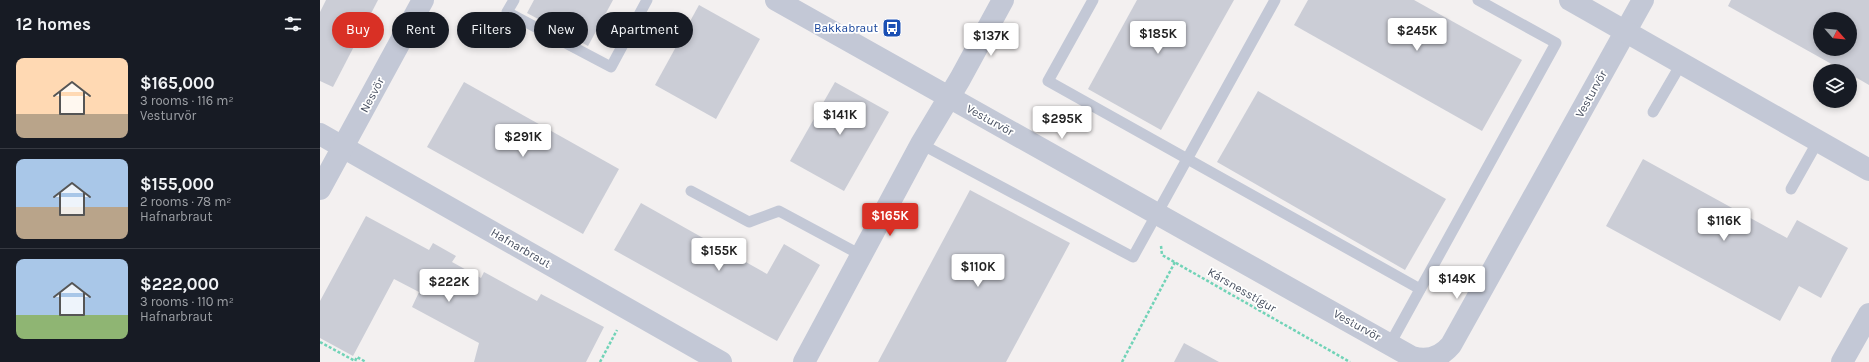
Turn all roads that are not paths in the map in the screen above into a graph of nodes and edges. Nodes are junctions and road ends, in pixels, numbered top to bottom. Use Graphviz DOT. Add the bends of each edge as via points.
graph roads {
  1 [pos="424,0"];
  2 [pos="514,0"];
  3 [pos="647,0"];
  4 [pos="776,0"];
  5 [pos="1003,0"];
  6 [pos="1093,0"];
  7 [pos="1275,0"];
  8 [pos="1478,0"];
  9 [pos="1570,0"];
  10 [pos="1643,0"];
  11 [pos="1626,32"];
  12 [pos="1681,64"];
  13 [pos="949,97"];
  14 [pos="1652,112"];
  15 [pos="320,134"];
  16 [pos="1818,141"];
  17 [pos="921,144"];
  18 [pos="344,148"];
  19 [pos="1187,159"];
  20 [pos="1869,170"];
  21 [pos="320,189"];
  22 [pos="1791,189"];
  23 [pos="691,191"];
  24 [pos="1157,214"];
  25 [pos="861,255"];
  26 [pos="1420,289"];
  27 [pos="1869,314"];
  28 [pos="1390,344"];
  29 [pos="721,362"];
  30 [pos="804,362"];
  31 [pos="1842,362"];
  1 -- 18 [label="street, Nesvör"];
  2 -- 3 [label="lane" via="507,12 611,67"];
  4 -- 13 [label="street"];
  5 -- 13 [label="street"];
  6 -- 19 [label="lane" via="1048,81"];
  7 -- 19 [label="lane"];
  8 -- 26 [label="lane" via="1556,43"];
  9 -- 11 [label="street"];
  10 -- 11 [label="street, Vesturvör"];
  11 -- 12 [label="street"];
  11 -- 28 [label="street, Vesturvör" via="1452,344 1441,355 1428,360 1412,357"];
  12 -- 14 [label="lane"];
  12 -- 16 [label="street"];
  13 -- 17 [label="street"];
  13 -- 24 [label="street, Vesturvör"];
  15 -- 18 [label="street, Hafnarbraut"];
  16 -- 20 [label="street"];
  16 -- 22 [label="lane"];
  17 -- 24 [label="lane" via="1133,257"];
  17 -- 25 [label="street"];
  18 -- 21 [label="street, Nesvör"];
  18 -- 29 [label="street, Hafnarbraut"];
  19 -- 24 [label="lane"];
  19 -- 26 [label="lane"];
  23 -- 25 [label="lane" via="749,222 780,211"];
  24 -- 28 [label="street, Vesturvör"];
  25 -- 30 [label="street"];
  26 -- 28 [label="lane"];
  27 -- 31 [label="street"];
}
